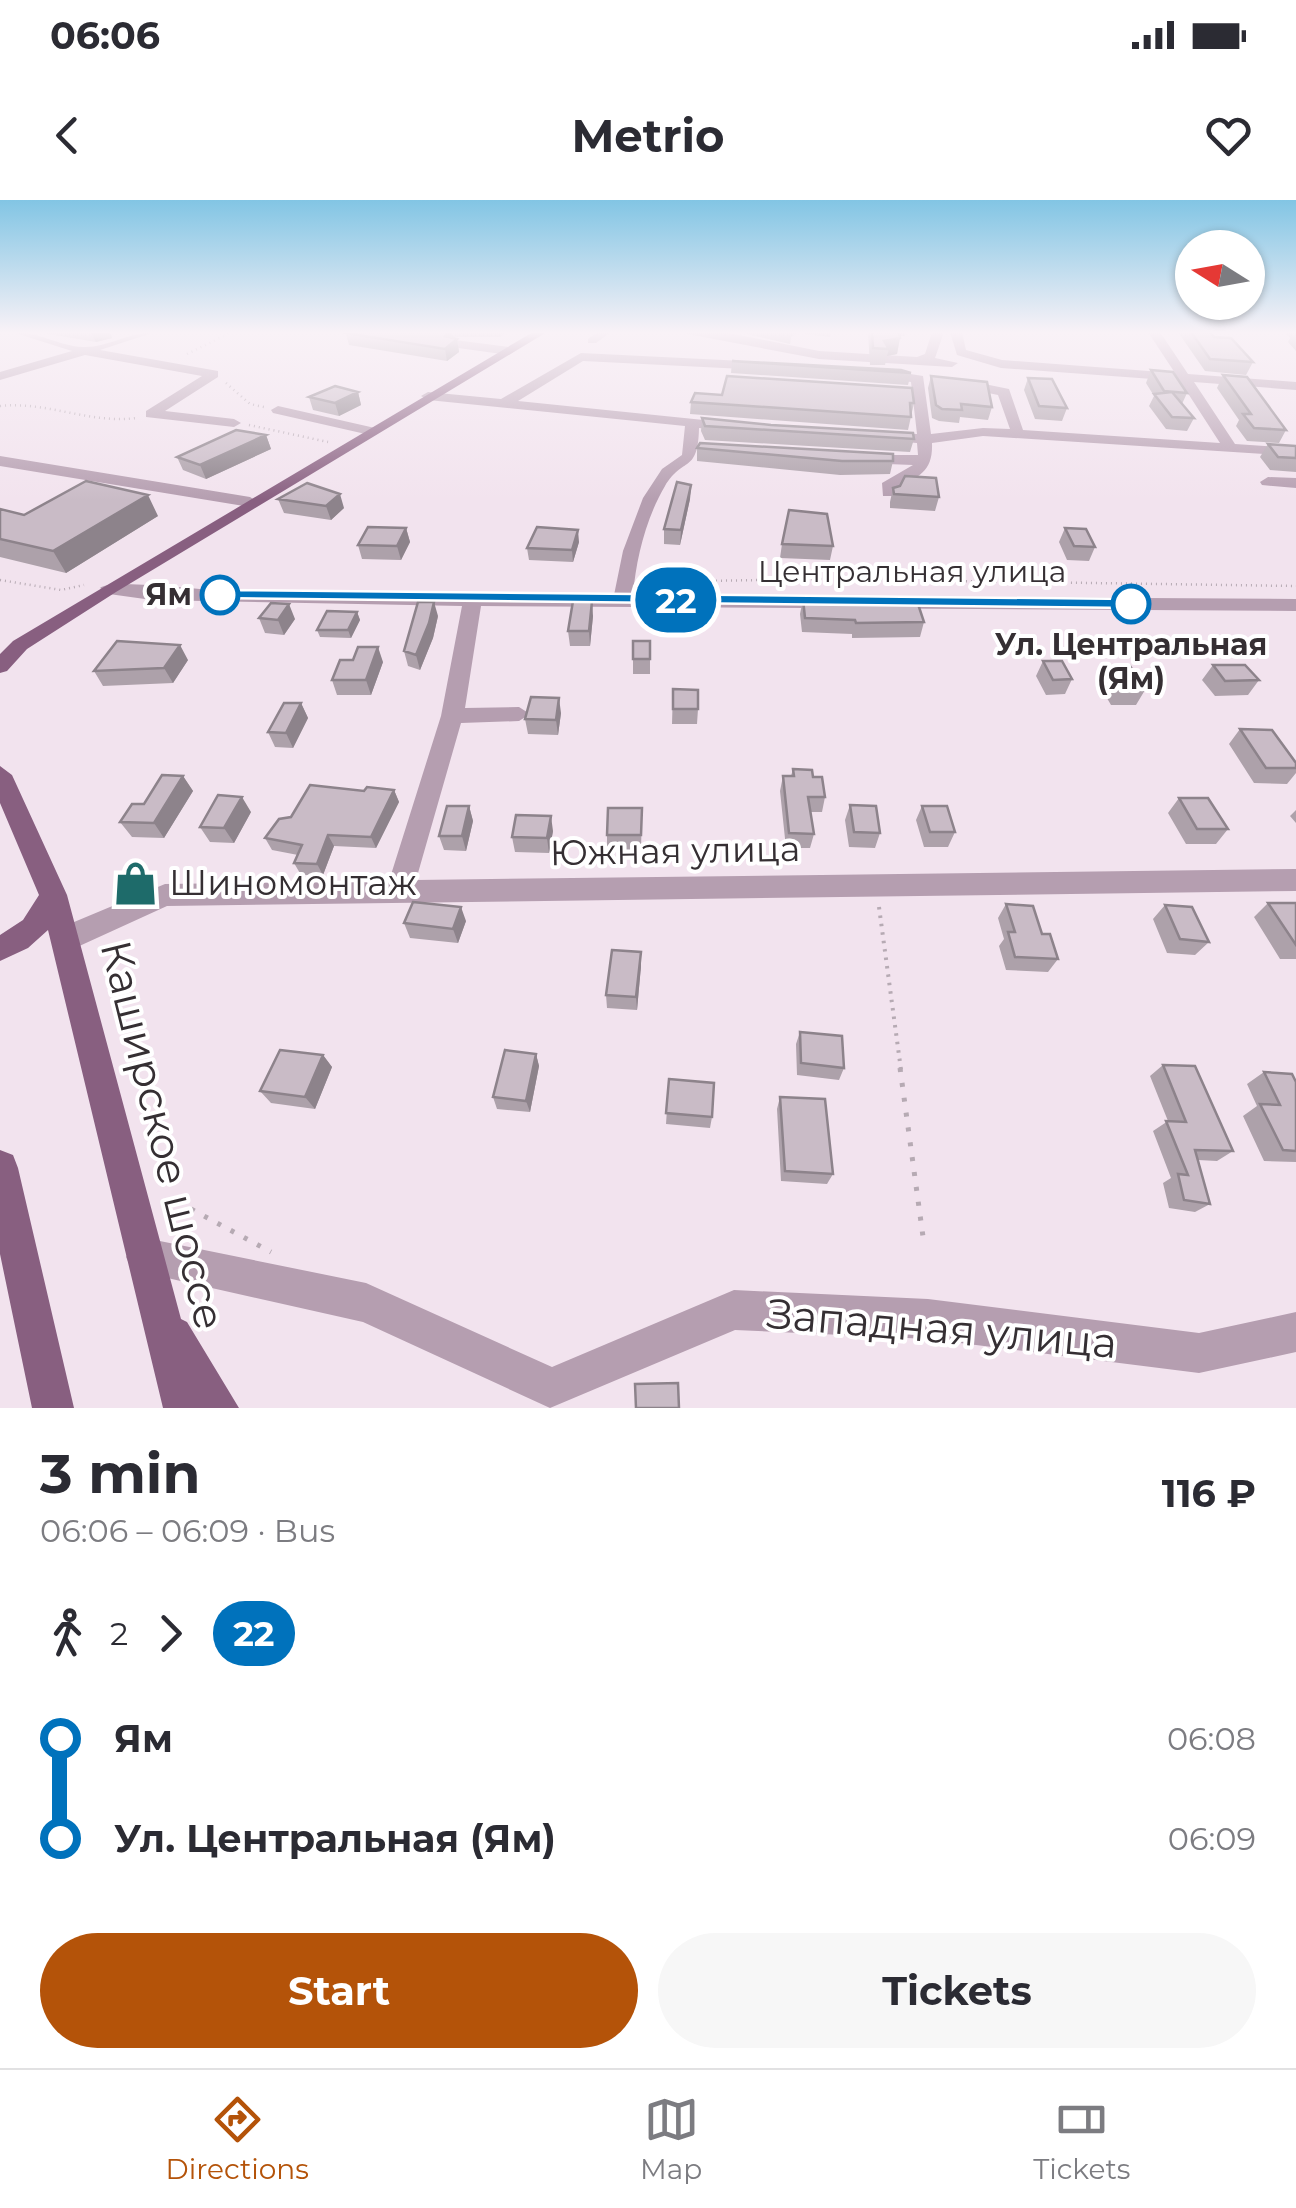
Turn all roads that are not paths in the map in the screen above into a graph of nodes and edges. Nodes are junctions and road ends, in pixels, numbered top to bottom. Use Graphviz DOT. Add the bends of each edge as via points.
graph roads {
  1 [pos="191,388"];
  2 [pos="442,388"];
  3 [pos="528,388"];
  4 [pos="910,388"];
  5 [pos="918,388"];
  6 [pos="1000,388"];
  7 [pos="1193,388"];
  8 [pos="898,392"];
  9 [pos="428,396"];
  10 [pos="505,403"];
  11 [pos="278,410"];
  12 [pos="234,423"];
  13 [pos="693,423"];
  14 [pos="750,428"];
  15 [pos="1017,429"];
  16 [pos="370,430"];
  17 [pos="867,436"];
  18 [pos="926,440"];
  19 [pos="692,446"];
  20 [pos="1230,447"];
  21 [pos="711,448"];
  22 [pos="1296,452"];
  23 [pos="841,457"];
  24 [pos="0,461"];
  25 [pos="921,461"];
  26 [pos="1268,482"];
  27 [pos="1296,482"];
  28 [pos="888,493"];
  29 [pos="250,502"];
  30 [pos="109,588"];
  31 [pos="624,591"];
  32 [pos="473,599"];
  33 [pos="1296,605"];
  34 [pos="78,608"];
  35 [pos="0,642"];
  36 [pos="0,666"];
  37 [pos="519,714"];
  38 [pos="452,716"];
  39 [pos="0,775"];
  40 [pos="1296,880"];
  41 [pos="399,892"];
  42 [pos="52,896"];
  43 [pos="66,939"];
  44 [pos="0,948"];
  45 [pos="0,1168"];
  46 [pos="145,1257"];
  47 [pos="158,1310"];
  48 [pos="1296,1332"];
  49 [pos="53,1408"];
  50 [pos="184,1408"];
  51 [pos="218,1408"];
  1 -- 12 [label="street" via="151,414"];
  2 -- 9 [label="main road"];
  3 -- 10 [label="street"];
  4 -- 8 [label="street"];
  5 -- 18 [label="street"];
  6 -- 15 [label="street"];
  7 -- 20 [label="street"];
  9 -- 10 [label="street"];
  9 -- 16 [label="main road"];
  10 -- 13 [label="street"];
  11 -- 16 [label="street"];
  13 -- 14 [label="street"];
  13 -- 19 [label="street"];
  16 -- 29 [label="main road"];
  17 -- 18 [label="street"];
  18 -- 20 [label="street" via="983,432"];
  18 -- 25 [label="street"];
  19 -- 21 [label="street"];
  19 -- 31 [label="street" via="686,461 667,472 648,507"];
  20 -- 22 [label="street"];
  23 -- 25 [label="street"];
  24 -- 29 [label="street"];
  25 -- 28 [label="street" via="921,469 888,486"];
  26 -- 27 [label="street"];
  29 -- 30 [label="main road"];
  30 -- 32 [label="street, Центральная улица"];
  30 -- 34 [label="main road"];
  31 -- 32 [label="street, Центральная улица"];
  31 -- 33 [label="street, Центральная улица"];
  32 -- 38 [label="street"];
  34 -- 35 [label="main road"];
  34 -- 36 [label="main road"];
  37 -- 38 [label="street"];
  38 -- 41 [label="street"];
  39 -- 42 [label="main road, Каширское шоссе"];
  40 -- 41 [label="street, Южная улица"];
  41 -- 43 [label="street, Южная улица" via="165,895"];
  42 -- 43 [label="main road, Каширское шоссе"];
  42 -- 44 [label="main road" via="26,936"];
  43 -- 46 [label="main road, Каширское шоссе"];
  45 -- 49 [label="main road"];
  46 -- 47 [label="main road, Каширское шоссе"];
  46 -- 48 [label="street, Западная улица" via="366,1303 552,1388 734,1310 928,1319 1199,1352"];
  47 -- 50 [label="main road, Каширское шоссе"];
  47 -- 51 [label="main road"];
}
